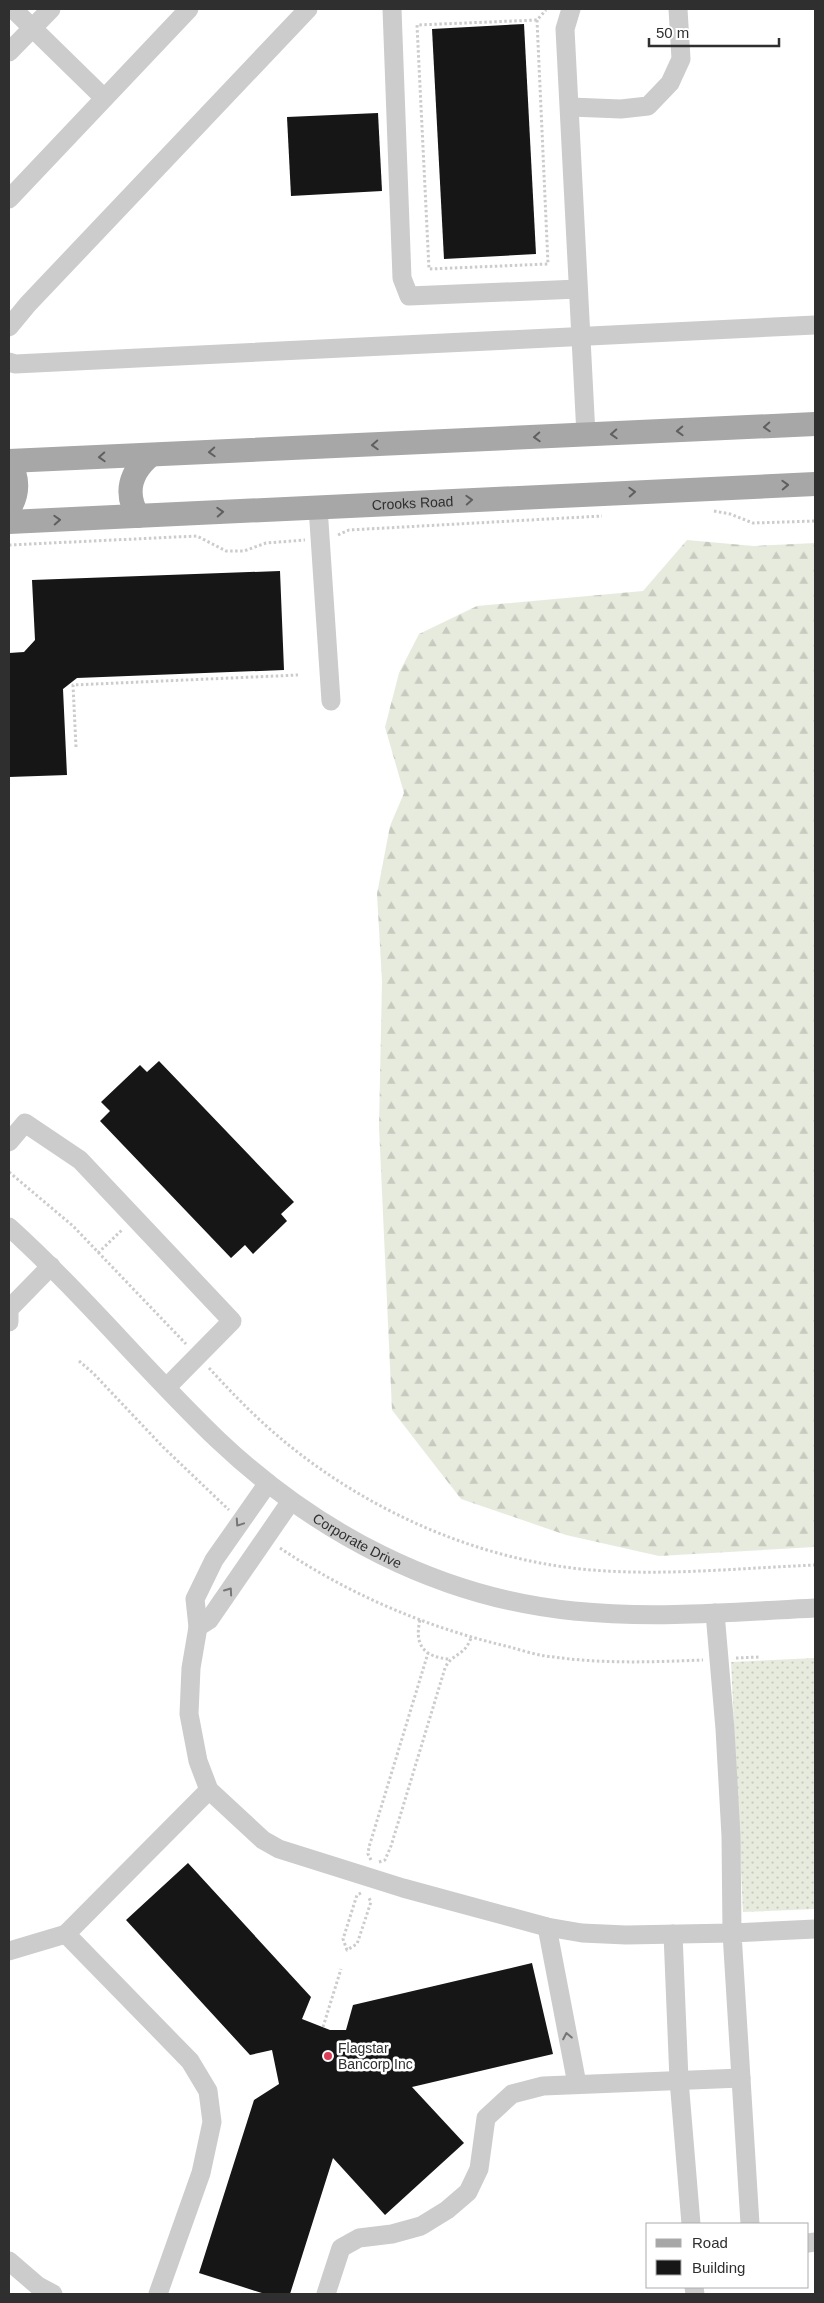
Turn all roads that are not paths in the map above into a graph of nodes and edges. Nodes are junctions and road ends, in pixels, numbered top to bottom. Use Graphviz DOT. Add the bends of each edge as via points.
graph roads {
  1 [pos="13,9"];
  2 [pos="51,9"];
  3 [pos="189,9"];
  4 [pos="308,9"];
  5 [pos="392,9"];
  6 [pos="571,9"];
  7 [pos="678,9"];
  8 [pos="33,28"];
  9 [pos="9,52"];
  10 [pos="104,98"];
  11 [pos="570,106"];
  12 [pos="9,199"];
  13 [pos="578,289"];
  14 [pos="815,325"];
  15 [pos="9,328"];
  16 [pos="581,336"];
  17 [pos="9,362"];
  18 [pos="815,424"];
  19 [pos="586,435"];
  20 [pos="151,455"];
  21 [pos="9,461"];
  22 [pos="815,484"];
  23 [pos="318,507"];
  24 [pos="9,508"];
  25 [pos="138,516"];
  26 [pos="9,522"];
  27 [pos="330,701"];
  28 [pos="9,1142"];
  29 [pos="9,1227"];
  30 [pos="51,1266"];
  31 [pos="9,1322"];
  32 [pos="167,1387"];
  33 [pos="268,1483"];
  34 [pos="292,1501"];
  35 [pos="815,1608"];
  36 [pos="715,1613"];
  37 [pos="198,1627"];
  38 [pos="209,1790"];
  39 [pos="546,1927"];
  40 [pos="815,1929"];
  41 [pos="732,1933"];
  42 [pos="66,1934"];
  43 [pos="673,1934"];
  44 [pos="9,1951"];
  45 [pos="741,2078"];
  46 [pos="680,2080"];
  47 [pos="577,2084"];
  48 [pos="691,2223"];
  49 [pos="750,2223"];
  50 [pos="9,2261"];
  51 [pos="53,2294"];
  52 [pos="158,2294"];
  53 [pos="326,2294"];
  1 -- 8 [label="street"];
  2 -- 8 [label="street"];
  3 -- 10 [label="street"];
  4 -- 15 [label="street" via="28,304"];
  5 -- 13 [label="street" via="402,278 408,296"];
  6 -- 11 [label="street" via="565,29"];
  7 -- 11 [label="street" via="680,59 670,83 648,106 621,109"];
  8 -- 9 [label="street"];
  8 -- 10 [label="street"];
  10 -- 12 [label="street"];
  11 -- 13 [label="street"];
  13 -- 16 [label="street"];
  14 -- 16 [label="street"];
  16 -- 17 [label="street"];
  16 -- 19 [label="street"];
  18 -- 19 [label="main road, one-way"];
  19 -- 20 [label="main road, one-way"];
  20 -- 21 [label="main road, one-way"];
  20 -- 25 [label="main road" via="135,471 129,490"];
  21 -- 24 [label="main road" via="16,484"];
  23 -- 22 [label="main road, Crooks Road, one-way"];
  25 -- 23 [label="main road, Crooks Road, one-way"];
  23 -- 27 [label="street"];
  26 -- 25 [label="main road, Crooks Road, one-way"];
  28 -- 32 [label="street" via="26,1123 80,1160 232,1322"];
  29 -- 30 [label="street, Corporate Drive"];
  30 -- 31 [label="street" via="9,1309"];
  30 -- 32 [label="street, Corporate Drive"];
  32 -- 33 [label="street, Corporate Drive" via="217,1438"];
  33 -- 34 [label="street, Corporate Drive"];
  33 -- 37 [label="street, one-way" via="204,1578 195,1599"];
  34 -- 36 [label="street, Corporate Drive" via="374,1551 430,1576 486,1595 588,1612"];
  37 -- 34 [label="street, one-way" via="209,1620"];
  35 -- 36 [label="street, Corporate Drive"];
  36 -- 41 [label="street" via="729,1807"];
  37 -- 38 [label="street" via="188,1714 198,1761"];
  38 -- 39 [label="street" via="257,1834 279,1849"];
  38 -- 42 [label="street"];
  39 -- 43 [label="street" via="582,1933"];
  47 -- 39 [label="street, one-way"];
  40 -- 41 [label="street"];
  41 -- 43 [label="street"];
  41 -- 45 [label="street"];
  42 -- 44 [label="street"];
  42 -- 52 [label="street" via="190,2061 208,2091 212,2122 201,2173"];
  43 -- 46 [label="street"];
  45 -- 46 [label="street"];
  45 -- 49 [label="street"];
  46 -- 47 [label="street"];
  46 -- 48 [label="street"];
  47 -- 53 [label="street" via="543,2086 512,2094 486,2118 479,2170 468,2192 421,2226 358,2238 340,2248"];
  50 -- 51 [label="street" via="38,2286"];
}
